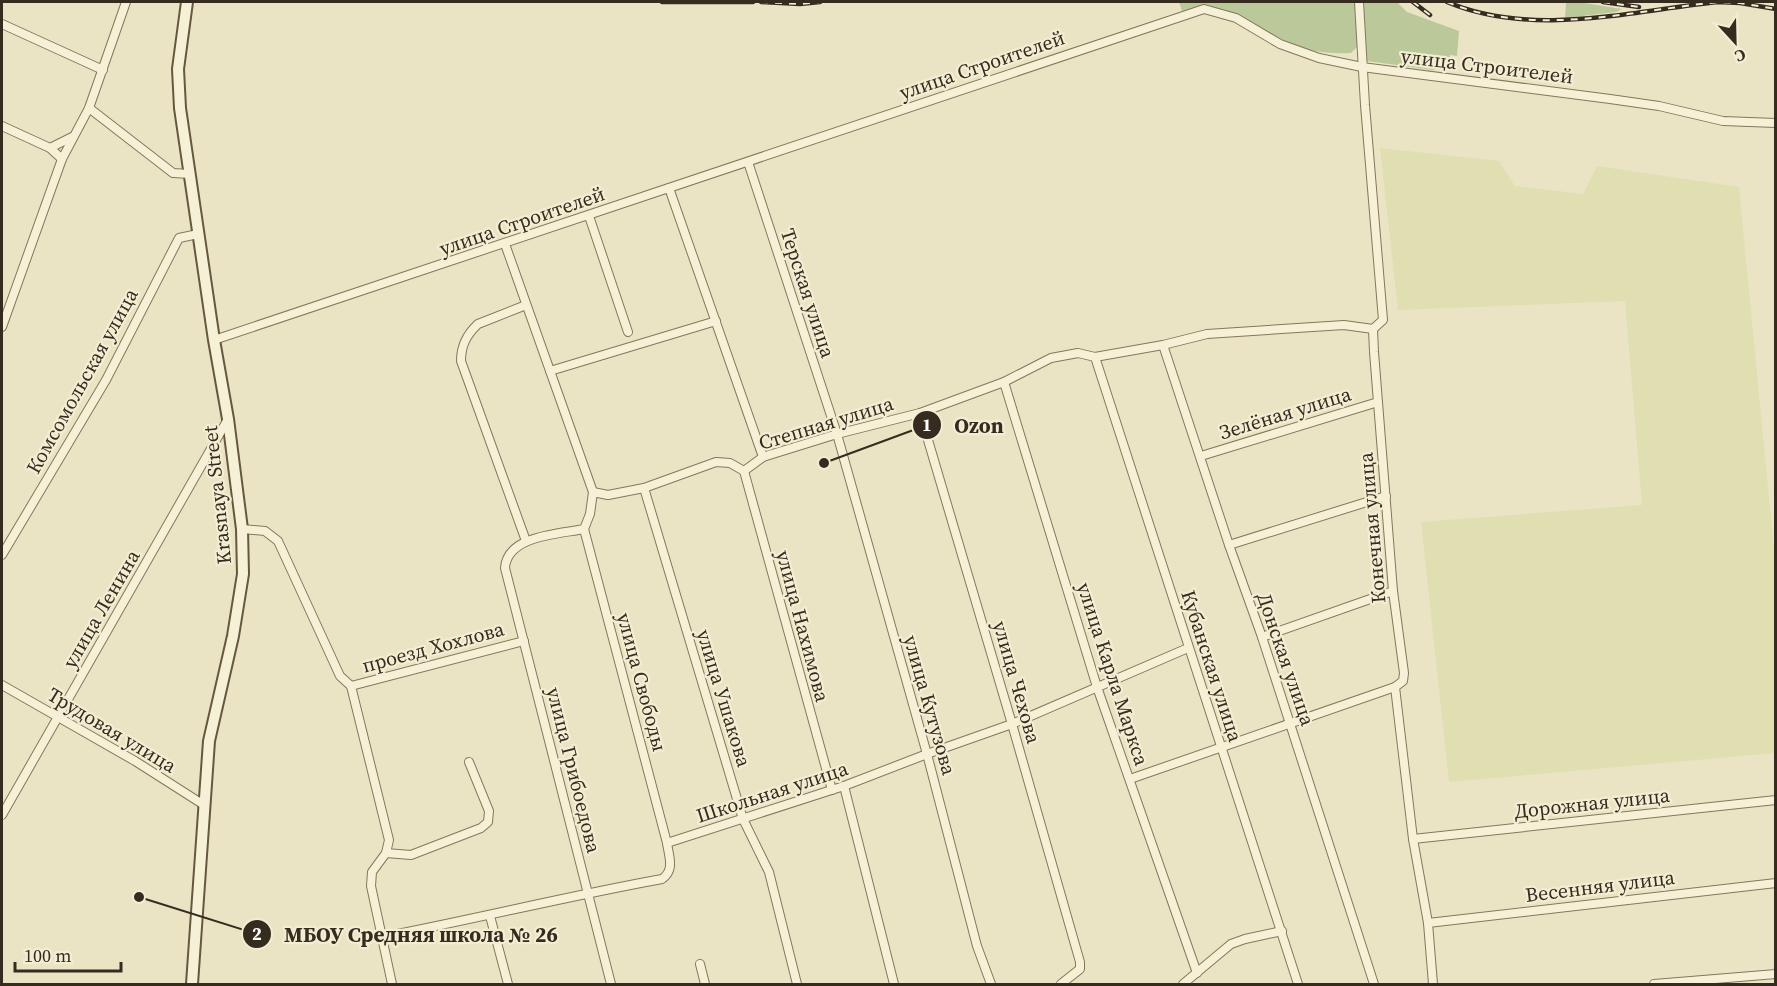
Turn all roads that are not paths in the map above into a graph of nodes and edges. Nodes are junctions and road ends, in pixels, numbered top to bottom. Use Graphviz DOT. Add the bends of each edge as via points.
graph roads {
  1 [pos="126,2"];
  2 [pos="187,2"];
  3 [pos="1359,2"];
  4 [pos="2,24"];
  5 [pos="1362,67"];
  6 [pos="103,70"];
  7 [pos="89,108"];
  8 [pos="1776,123"];
  9 [pos="2,126"];
  10 [pos="72,137"];
  11 [pos="50,148"];
  12 [pos="62,159"];
  13 [pos="748,162"];
  14 [pos="190,174"];
  15 [pos="669,188"];
  16 [pos="588,216"];
  17 [pos="198,234"];
  18 [pos="505,244"];
  19 [pos="526,305"];
  20 [pos="716,321"];
  21 [pos="2,327"];
  22 [pos="1372,329"];
  23 [pos="628,332"];
  24 [pos="214,340"];
  25 [pos="1163,345"];
  26 [pos="1095,357"];
  27 [pos="550,372"];
  28 [pos="1004,382"];
  29 [pos="1378,402"];
  30 [pos="920,413"];
  31 [pos="228,419"];
  32 [pos="837,434"];
  33 [pos="1201,456"];
  34 [pos="764,457"];
  35 [pos="744,471"];
  36 [pos="644,488"];
  37 [pos="593,492"];
  38 [pos="1386,496"];
  39 [pos="242,529"];
  40 [pos="584,529"];
  41 [pos="526,541"];
  42 [pos="1229,545"];
  43 [pos="2,555"];
  44 [pos="1393,591"];
  45 [pos="1262,637"];
  46 [pos="524,641"];
  47 [pos="1188,648"];
  48 [pos="2,685"];
  49 [pos="351,686"];
  50 [pos="1097,687"];
  51 [pos="1395,687"];
  52 [pos="58,716"];
  53 [pos="1012,724"];
  54 [pos="1291,724"];
  55 [pos="1222,748"];
  56 [pos="927,754"];
  57 [pos="469,762"];
  58 [pos="1130,779"];
  59 [pos="844,786"];
  60 [pos="832,790"];
  61 [pos="1776,800"];
  62 [pos="204,805"];
  63 [pos="2,815"];
  64 [pos="743,819"];
  65 [pos="1413,839"];
  66 [pos="667,843"];
  67 [pos="386,853"];
  68 [pos="1776,883"];
  69 [pos="588,893"];
  70 [pos="490,916"];
  71 [pos="1428,923"];
  72 [pos="1282,931"];
  73 [pos="382,937"];
  74 [pos="700,964"];
  75 [pos="1197,973"];
  76 [pos="1776,974"];
  77 [pos="192,984"];
  78 [pos="392,984"];
  79 [pos="508,984"];
  80 [pos="611,984"];
  81 [pos="705,984"];
  82 [pos="797,984"];
  83 [pos="894,984"];
  84 [pos="991,984"];
  85 [pos="1061,984"];
  86 [pos="1183,984"];
  87 [pos="1298,984"];
  88 [pos="1374,984"];
  89 [pos="1434,984"];
  90 [pos="1654,984"];
  1 -- 6 [label="street"];
  2 -- 14 [label="main road, Krasnaya Street" via="178,69"];
  3 -- 5 [label="street"];
  4 -- 6 [label="street"];
  5 -- 8 [label="street, улица Строителей" via="1659,106 1723,121"];
  5 -- 13 [label="street, улица Строителей" via="1280,44 1236,18 1204,9"];
  5 -- 22 [label="street, Конечная улица" via="1383,320"];
  6 -- 7 [label="street"];
  7 -- 10 [label="street"];
  7 -- 14 [label="street" via="173,173"];
  9 -- 11 [label="street"];
  10 -- 11 [label="street"];
  10 -- 12 [label="street"];
  11 -- 12 [label="street"];
  12 -- 21 [label="street"];
  13 -- 15 [label="street, улица Строителей"];
  13 -- 32 [label="street, Терская улица"];
  14 -- 17 [label="main road, Krasnaya Street"];
  15 -- 16 [label="street, улица Строителей"];
  15 -- 20 [label="street"];
  16 -- 18 [label="street, улица Строителей"];
  16 -- 23 [label="street"];
  17 -- 24 [label="main road, Krasnaya Street"];
  17 -- 43 [label="street, Комсомольская улица" via="179,238 106,380"];
  18 -- 19 [label="street"];
  18 -- 24 [label="street, улица Строителей"];
  19 -- 27 [label="street"];
  19 -- 41 [label="street" via="471,330 463,345 461,361"];
  20 -- 27 [label="street"];
  20 -- 34 [label="street"];
  22 -- 25 [label="street, Степная улица" via="1344,326 1207,334"];
  22 -- 29 [label="street, Конечная улица"];
  24 -- 31 [label="main road, Krasnaya Street"];
  25 -- 26 [label="street, Степная улица"];
  25 -- 33 [label="street, Донская улица"];
  26 -- 28 [label="street, Степная улица" via="1078,353 1051,358"];
  26 -- 47 [label="street, Кубанская улица"];
  27 -- 37 [label="street"];
  28 -- 30 [label="street, Степная улица"];
  28 -- 50 [label="street, улица Карла Маркса"];
  29 -- 33 [label="street, Зелёная улица"];
  29 -- 38 [label="street, Конечная улица"];
  30 -- 32 [label="street, Степная улица"];
  30 -- 53 [label="street, улица Чехова"];
  31 -- 39 [label="main road, Krasnaya Street"];
  31 -- 52 [label="street, улица Ленина"];
  32 -- 34 [label="street, Степная улица"];
  32 -- 56 [label="street, улица Кутузова"];
  33 -- 42 [label="street, Донская улица"];
  34 -- 35 [label="street, Степная улица"];
  35 -- 36 [label="street, Степная улица" via="730,462 716,462"];
  35 -- 60 [label="street, улица Нахимова"];
  36 -- 37 [label="street, Степная улица" via="608,495"];
  36 -- 64 [label="street, улица Ушакова"];
  37 -- 40 [label="street"];
  38 -- 42 [label="street"];
  38 -- 44 [label="street, Конечная улица"];
  39 -- 49 [label="street" via="265,531 278,542 340,676"];
  39 -- 62 [label="main road, Krasnaya Street" via="243,574 209,741"];
  40 -- 41 [label="street"];
  40 -- 66 [label="street, улица Свободы"];
  41 -- 46 [label="street, улица Грибоедова" via="513,549 506,563"];
  42 -- 45 [label="street, Донская улица"];
  44 -- 45 [label="street"];
  44 -- 51 [label="street, Конечная улица" via="1404,673 1403,681"];
  45 -- 54 [label="street, Донская улица"];
  46 -- 49 [label="street, проезд Хохлова"];
  46 -- 69 [label="street, улица Грибоедова"];
  47 -- 50 [label="street, Школьная улица"];
  47 -- 55 [label="street, Кубанская улица"];
  48 -- 52 [label="street, Трудовая улица"];
  49 -- 67 [label="street" via="387,825"];
  50 -- 53 [label="street, Школьная улица"];
  50 -- 58 [label="street, улица Карла Маркса"];
  51 -- 54 [label="street"];
  51 -- 65 [label="street, Конечная улица"];
  52 -- 62 [label="street, Трудовая улица"];
  52 -- 63 [label="street, улица Ленина"];
  53 -- 56 [label="street, Школьная улица"];
  53 -- 85 [label="street, улица Чехова" via="1080,962 1080,969"];
  54 -- 55 [label="street"];
  54 -- 88 [label="street, Донская улица"];
  55 -- 58 [label="street"];
  55 -- 72 [label="street, Кубанская улица"];
  56 -- 59 [label="street, Школьная улица"];
  56 -- 84 [label="street, улица Кутузова" via="977,946"];
  57 -- 67 [label="street" via="489,811 488,822 411,855"];
  58 -- 75 [label="street, улица Карла Маркса"];
  59 -- 60 [label="street, Школьная улица"];
  59 -- 83 [label="street"];
  60 -- 64 [label="street, Школьная улица"];
  61 -- 65 [label="street, Дорожная улица"];
  62 -- 77 [label="main road, Krasnaya Street"];
  64 -- 66 [label="street, Школьная улица"];
  64 -- 82 [label="street, улица Ушакова" via="769,872"];
  65 -- 71 [label="street, Конечная улица"];
  66 -- 69 [label="street" via="671,867 662,879"];
  67 -- 73 [label="street" via="372,872 371,886"];
  68 -- 71 [label="street, Весенняя улица"];
  69 -- 70 [label="street"];
  69 -- 80 [label="street, улица Грибоедова"];
  70 -- 73 [label="street"];
  70 -- 79 [label="street"];
  71 -- 89 [label="street, Конечная улица"];
  72 -- 75 [label="street" via="1231,944"];
  72 -- 87 [label="street, Кубанская улица"];
  73 -- 78 [label="street"];
  74 -- 81 [label="street"];
  75 -- 86 [label="street"];
  76 -- 90 [label="street"];
}
